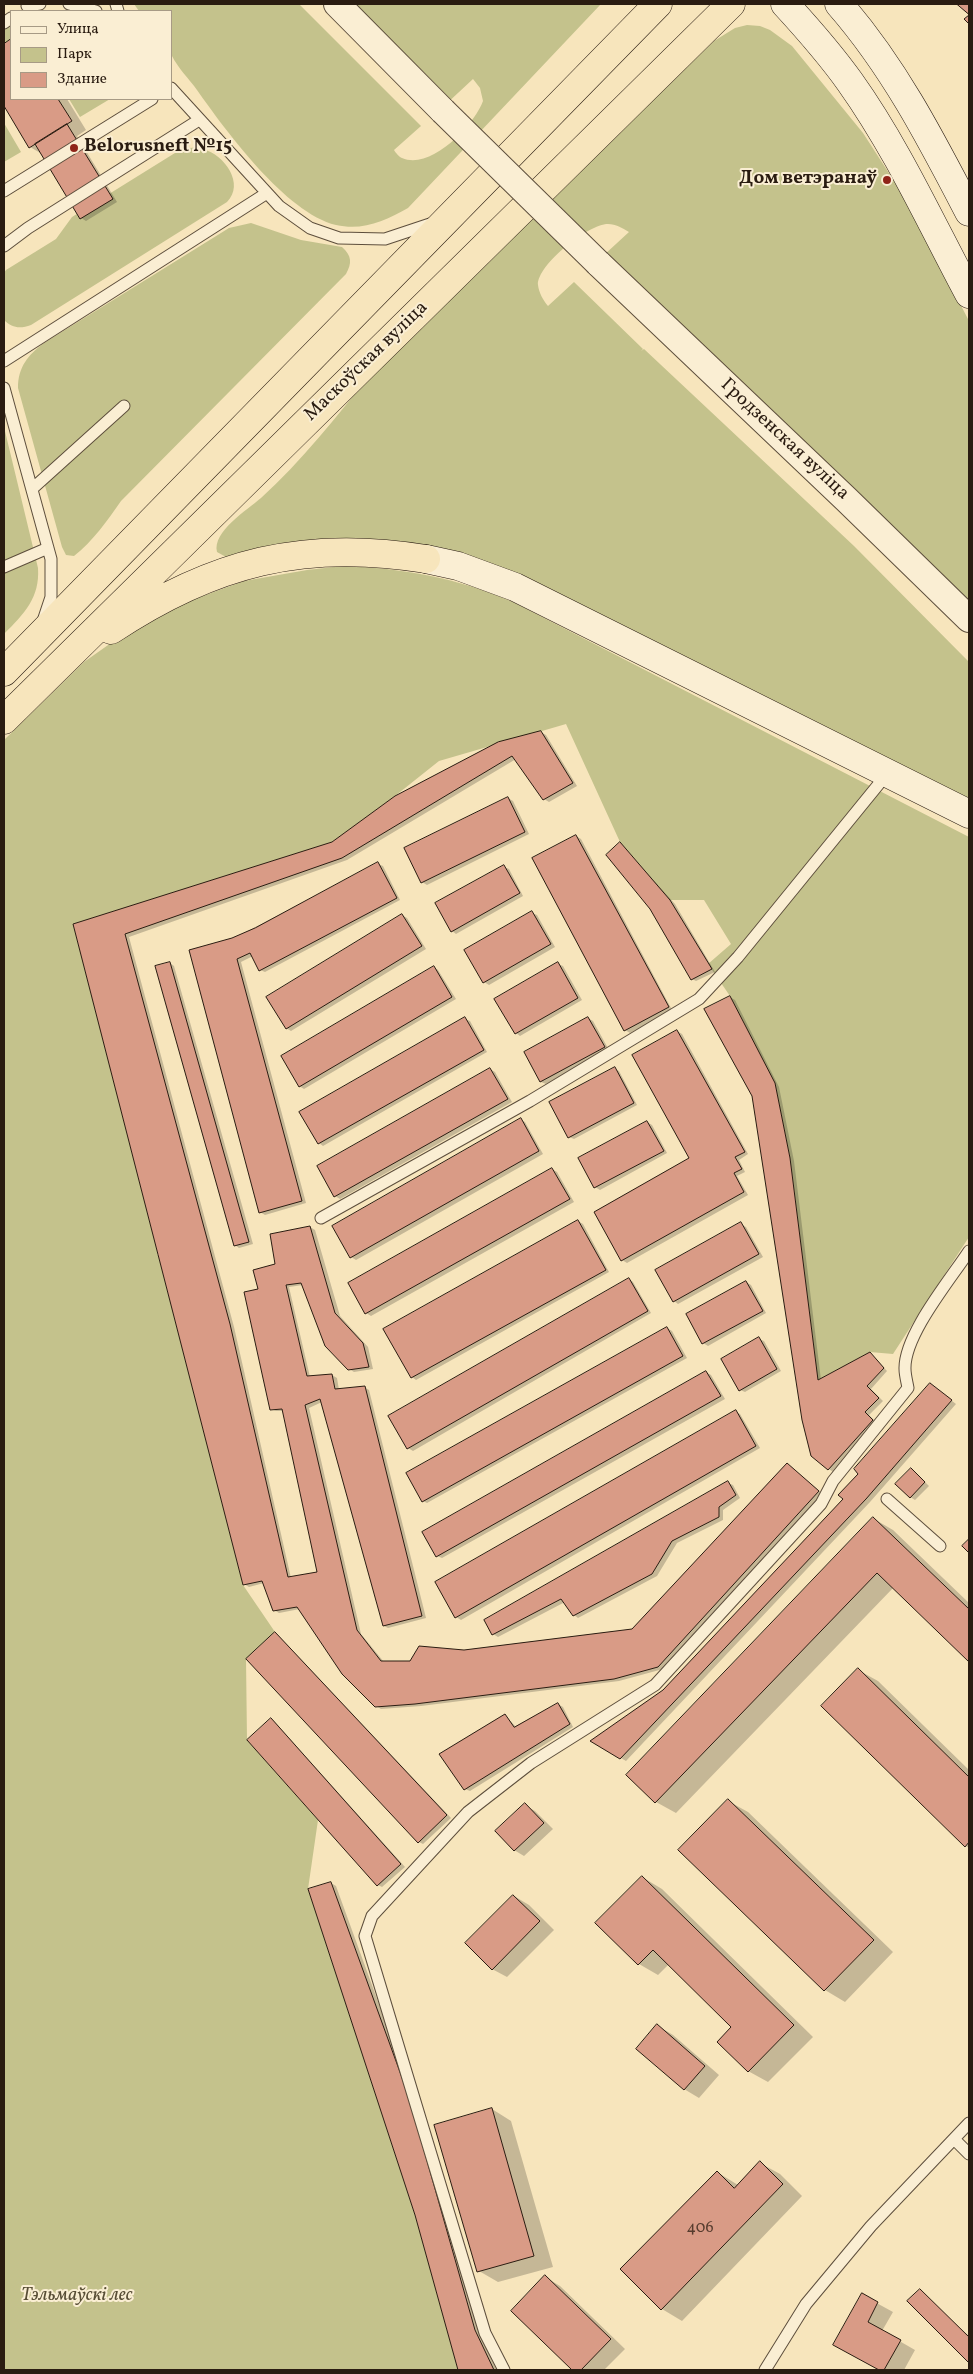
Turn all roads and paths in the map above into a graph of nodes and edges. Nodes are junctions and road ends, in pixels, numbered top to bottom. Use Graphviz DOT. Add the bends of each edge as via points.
graph roads {
  1 [pos="40,4"];
  2 [pos="69,4"];
  3 [pos="337,4"];
  4 [pos="658,4"];
  5 [pos="731,4"];
  6 [pos="785,4"];
  7 [pos="839,4"];
  8 [pos="26,7"];
  9 [pos="92,10"];
  10 [pos="172,89"];
  11 [pos="150,100"];
  12 [pos="199,120"];
  13 [pos="4,191"];
  14 [pos="267,193"];
  15 [pos="452,212"];
  16 [pos="969,212"];
  17 [pos="4,246"];
  18 [pos="969,294"];
  19 [pos="4,360"];
  20 [pos="4,388"];
  21 [pos="124,406"];
  22 [pos="32,489"];
  23 [pos="48,548"];
  24 [pos="426,559"];
  25 [pos="4,567"];
  26 [pos="969,619"];
  27 [pos="30,646"];
  28 [pos="4,672"];
  29 [pos="50,673"];
  30 [pos="4,720"];
  31 [pos="887,774"];
  32 [pos="969,814"];
  33 [pos="321,1218"];
  34 [pos="969,1251"];
  35 [pos="887,1499"];
  36 [pos="940,1546"];
  37 [pos="969,2123"];
  38 [pos="954,2139"];
  39 [pos="969,2154"];
  40 [pos="504,2370"];
  41 [pos="765,2370"];
  1 -- 8 [label="lane"];
  2 -- 9 [label="lane"];
  3 -- 26 [label="street, Гродзенская вуліца, bridge" via="598,263"];
  4 -- 15 [label="highway"];
  5 -- 29 [label="highway, Маскоўская вуліца"];
  6 -- 18 [label="main road" via="851,83 898,160"];
  7 -- 16 [label="main road" via="886,63 910,101"];
  10 -- 12 [label="lane"];
  11 -- 13 [label="lane"];
  12 -- 14 [label="lane"];
  12 -- 17 [label="lane"];
  14 -- 15 [label="lane" via="293,218 310,228 343,238 385,240 420,229"];
  14 -- 19 [label="lane"];
  15 -- 27 [label="highway"];
  20 -- 22 [label="lane"];
  21 -- 22 [label="lane"];
  22 -- 23 [label="lane"];
  23 -- 25 [label="lane"];
  23 -- 27 [label="lane" via="52,572 51,597"];
  24 -- 29 [label="highway" via="334,551 298,554 238,566 147,607"];
  24 -- 31 [label="main road" via="458,566 515,587"];
  27 -- 28 [label="highway"];
  29 -- 30 [label="highway, Маскоўская вуліца"];
  31 -- 32 [label="main road"];
  31 -- 33 [label="lane" via="738,957 699,999 530,1101"];
  34 -- 40 [label="lane" via="920,1324 908,1348 905,1369 908,1388 833,1481 821,1504 655,1685 531,1763 468,1812 372,1916 365,1936 485,2333"];
  35 -- 36 [label="lane"];
  37 -- 38 [label="lane"];
  38 -- 39 [label="lane"];
  38 -- 41 [label="lane" via="871,2226 806,2304"];
}
